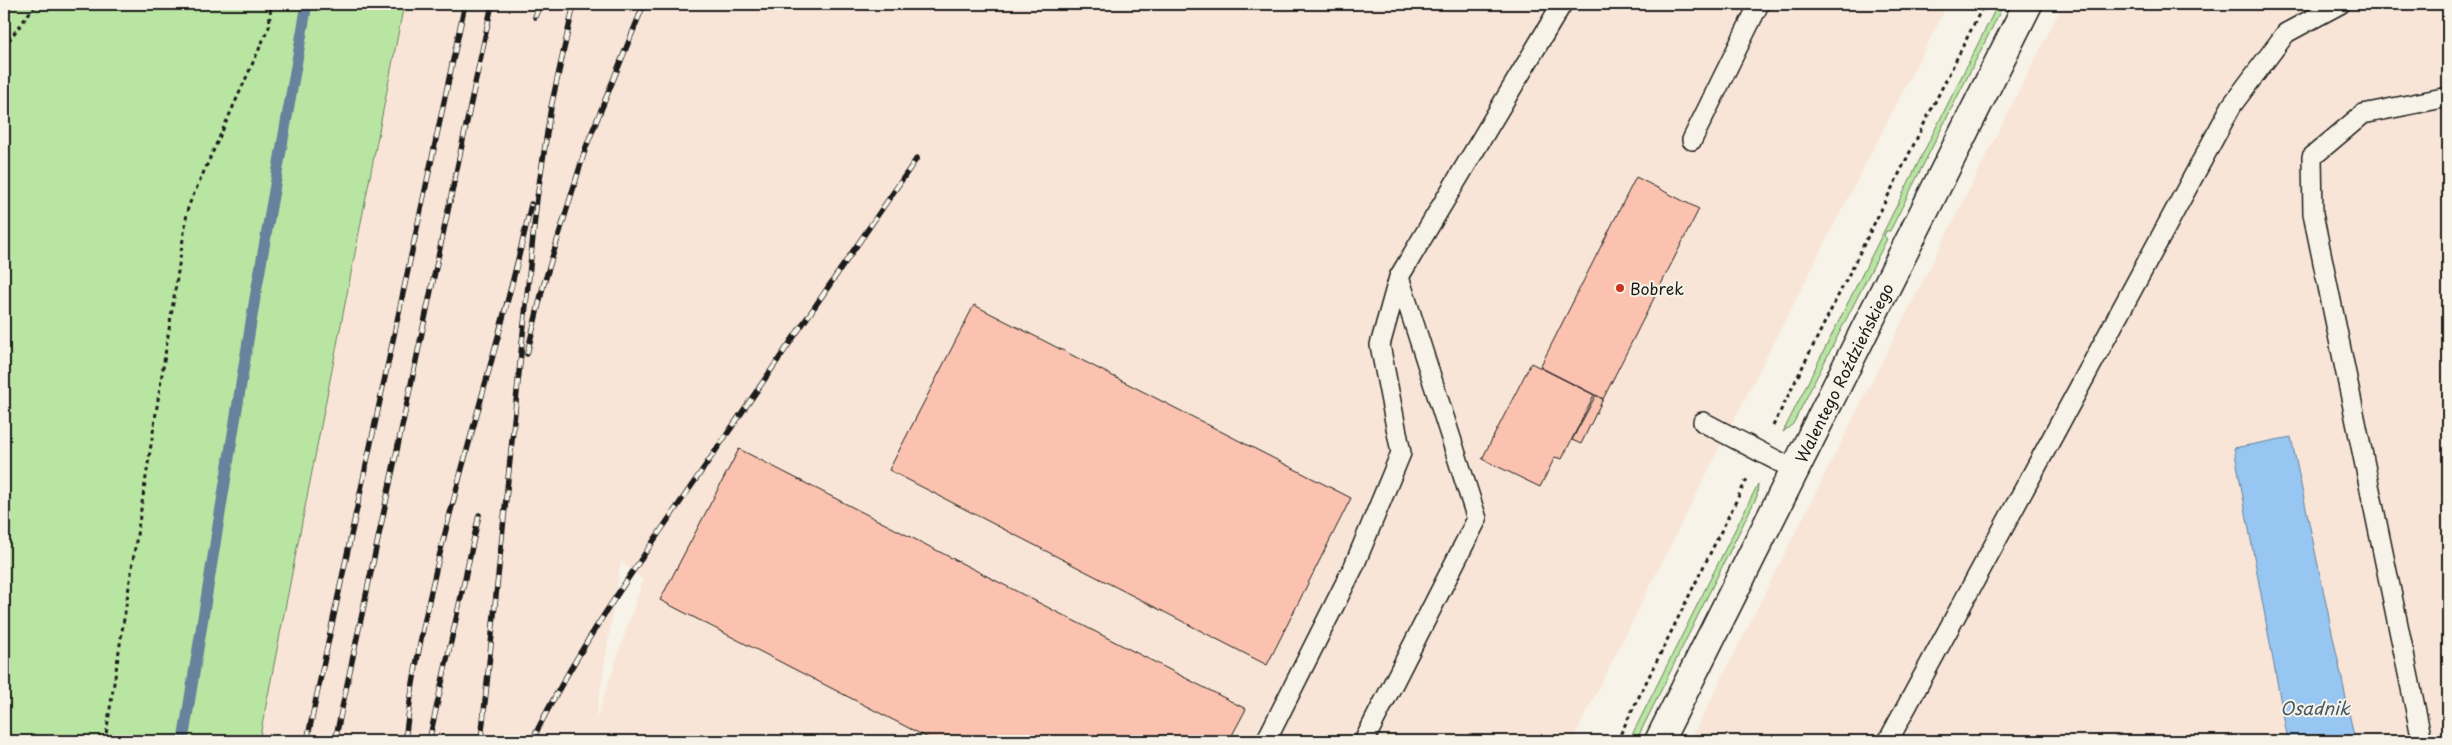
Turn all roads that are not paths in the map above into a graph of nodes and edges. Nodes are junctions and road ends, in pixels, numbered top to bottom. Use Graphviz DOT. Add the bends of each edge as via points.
graph roads {
  1 [pos="1562,4"];
  2 [pos="1758,4"];
  3 [pos="2028,4"];
  4 [pos="2340,4"];
  5 [pos="2448,97"];
  6 [pos="1692,140"];
  7 [pos="1399,277"];
  8 [pos="1703,422"];
  9 [pos="1795,470"];
  10 [pos="1266,741"];
  11 [pos="1364,741"];
  12 [pos="1659,741"];
  13 [pos="1888,741"];
  14 [pos="2422,741"];
  1 -- 7 [label="lane"];
  2 -- 6 [label="lane"];
  3 -- 9 [label="street, Walentego Roździeńskiego"];
  4 -- 13 [label="lane" via="2286,33 2232,104"];
  5 -- 14 [label="lane" via="2363,114 2312,156 2314,214"];
  7 -- 10 [label="lane" via="1380,345 1401,453 1354,566"];
  7 -- 11 [label="lane" via="1478,519"];
  8 -- 9 [label="lane"];
  9 -- 12 [label="street, Walentego Roździeńskiego"];
}
